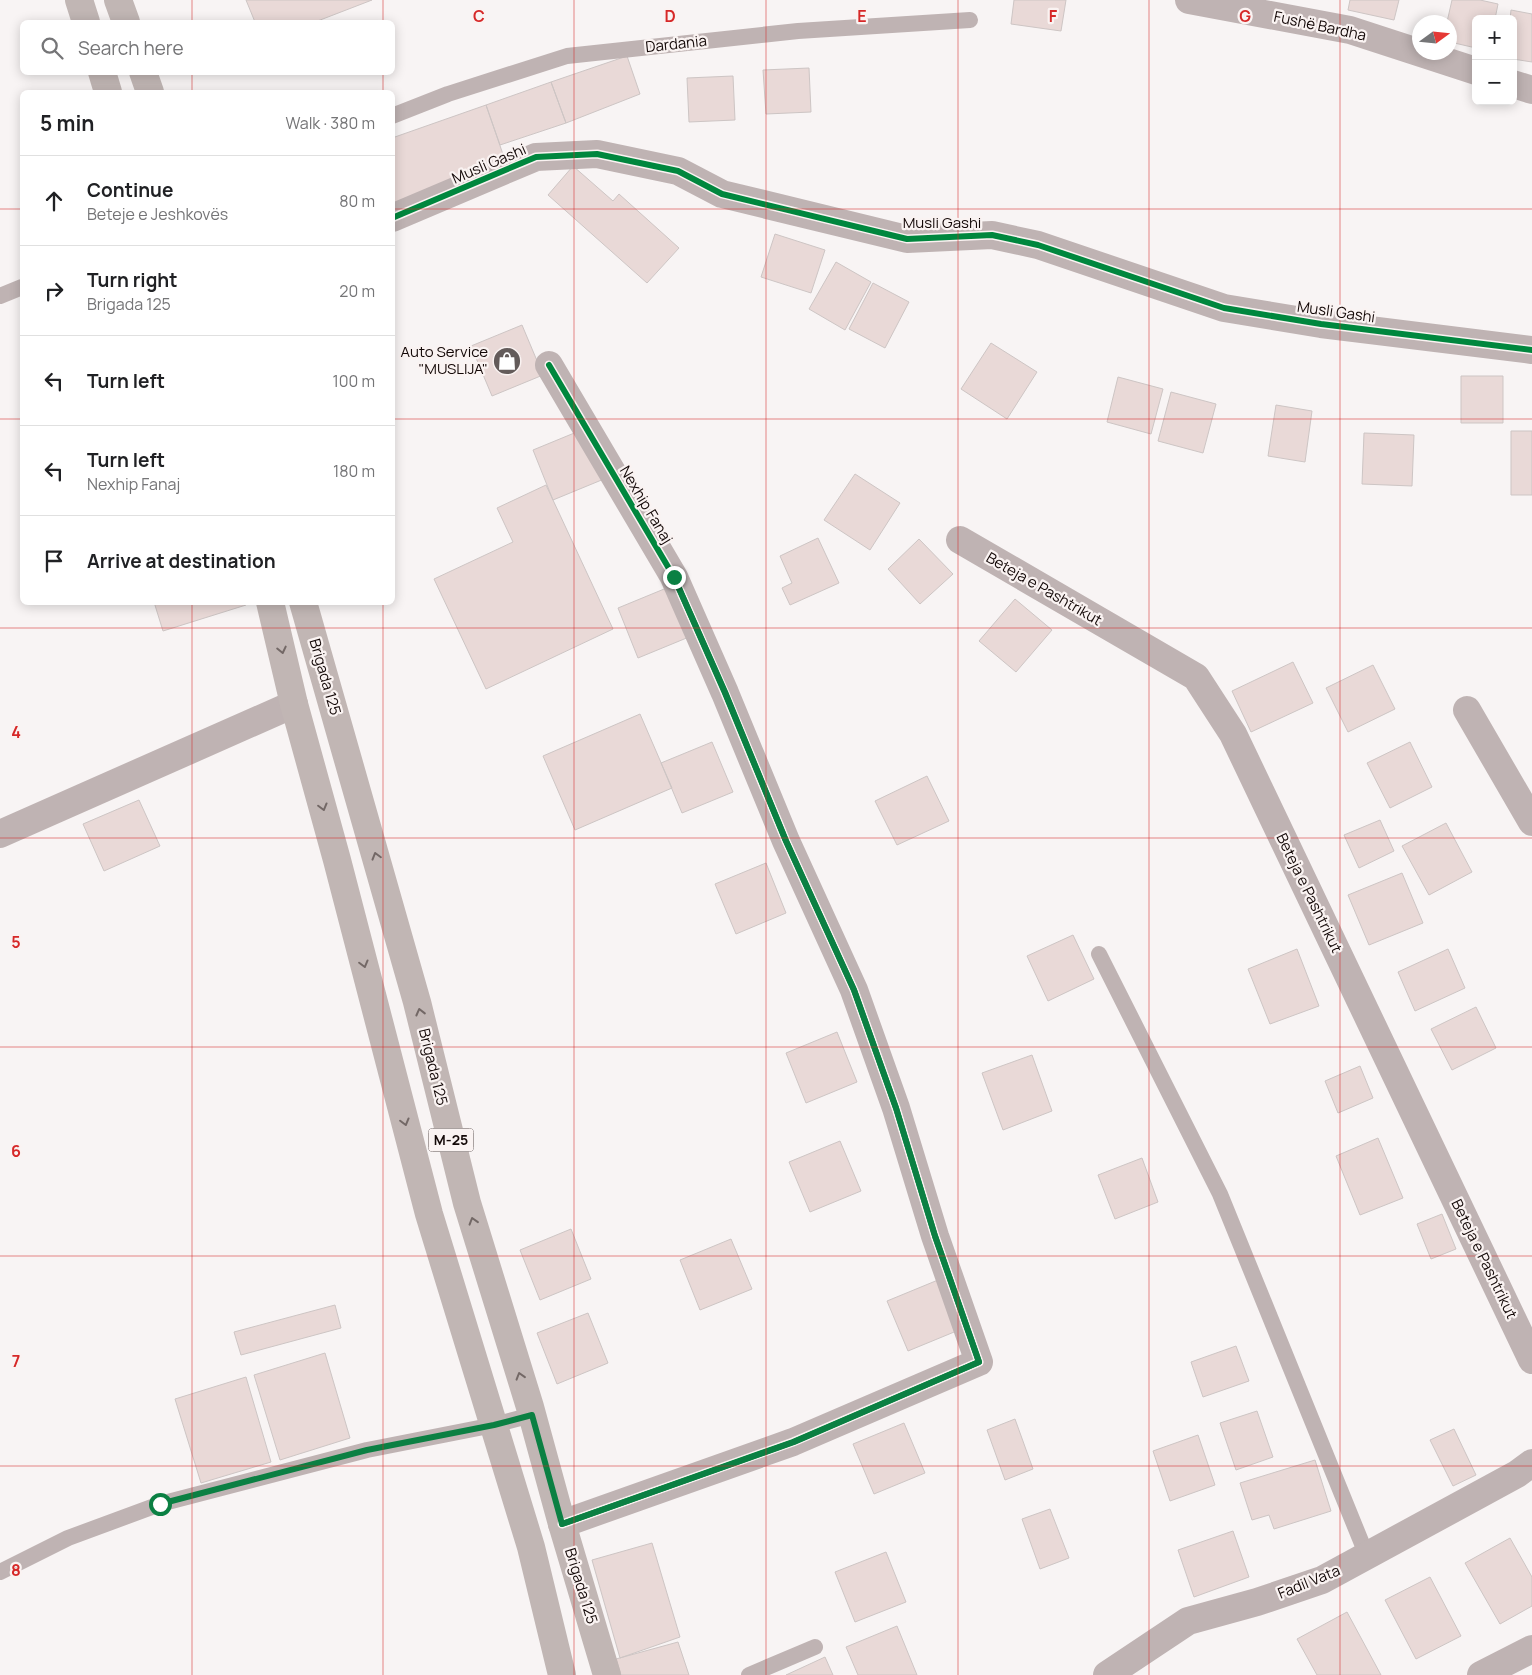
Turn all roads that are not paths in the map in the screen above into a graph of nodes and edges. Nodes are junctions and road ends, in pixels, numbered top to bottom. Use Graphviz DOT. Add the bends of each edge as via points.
graph roads {
  1 [pos="78,0"];
  2 [pos="118,0"];
  3 [pos="1189,0"];
  4 [pos="85,20"];
  5 [pos="125,20"];
  6 [pos="970,20"];
  7 [pos="1472,70"];
  8 [pos="103,75"];
  9 [pos="144,75"];
  10 [pos="1517,85"];
  11 [pos="107,90"];
  12 [pos="149,90"];
  13 [pos="1532,90"];
  14 [pos="395,115"];
  15 [pos="395,217"];
  16 [pos="20,288"];
  17 [pos="0,296"];
  18 [pos="1532,350"];
  19 [pos="549,364"];
  20 [pos="960,540"];
  21 [pos="271,605"];
  22 [pos="304,605"];
  23 [pos="294,704"];
  24 [pos="1467,710"];
  25 [pos="1532,822"];
  26 [pos="0,834"];
  27 [pos="1099,954"];
  28 [pos="1532,1360"];
  29 [pos="532,1415"];
  30 [pos="494,1425"];
  31 [pos="1532,1463"];
  32 [pos="562,1524"];
  33 [pos="1367,1556"];
  34 [pos="0,1572"];
  35 [pos="815,1647"];
  36 [pos="1532,1649"];
  37 [pos="562,1675"];
  38 [pos="607,1675"];
  39 [pos="749,1675"];
  40 [pos="1108,1675"];
  41 [pos="1481,1675"];
  1 -- 4 [label="main road"];
  2 -- 5 [label="main road"];
  3 -- 7 [label="street, Fushë Bardha" via="1350,30"];
  6 -- 14 [label="lane, Dardania" via="798,30 567,56 448,94"];
  8 -- 11 [label="main road"];
  9 -- 12 [label="main road"];
  10 -- 13 [label="street"];
  15 -- 18 [label="street, Musli Gashi" via="536,157 597,154 678,171 722,194 907,239 992,235 1038,245 1224,308 1321,324"];
  16 -- 17 [label="lane"];
  19 -- 32 [label="street, Nexhip Fanaj" via="674,577 786,841 854,990 979,1362 794,1442"];
  20 -- 28 [label="street, Beteja e Pashtrikut" via="1196,677 1238,743"];
  21 -- 23 [label="main road, M-25, one-way"];
  29 -- 22 [label="main road, Brigada 125 / M-25, one-way" via="467,1204 417,1002"];
  23 -- 26 [label="street"];
  23 -- 30 [label="main road, M-25, one-way" via="338,860 429,1214"];
  24 -- 25 [label="street"];
  27 -- 33 [label="lane" via="1220,1194"];
  29 -- 30 [label="lane"];
  29 -- 32 [label="main road, Brigada 125 / M-25"];
  30 -- 34 [label="lane" via="367,1450 160,1504 68,1538"];
  30 -- 37 [label="main road, M-25" via="531,1547"];
  31 -- 33 [label="street, Fadil Vata"];
  32 -- 38 [label="main road, Brigada 125 / M-25"];
  33 -- 40 [label="street, Fadil Vata" via="1322,1580 1188,1621"];
  35 -- 39 [label="lane"];
  36 -- 41 [label="street"];
}
